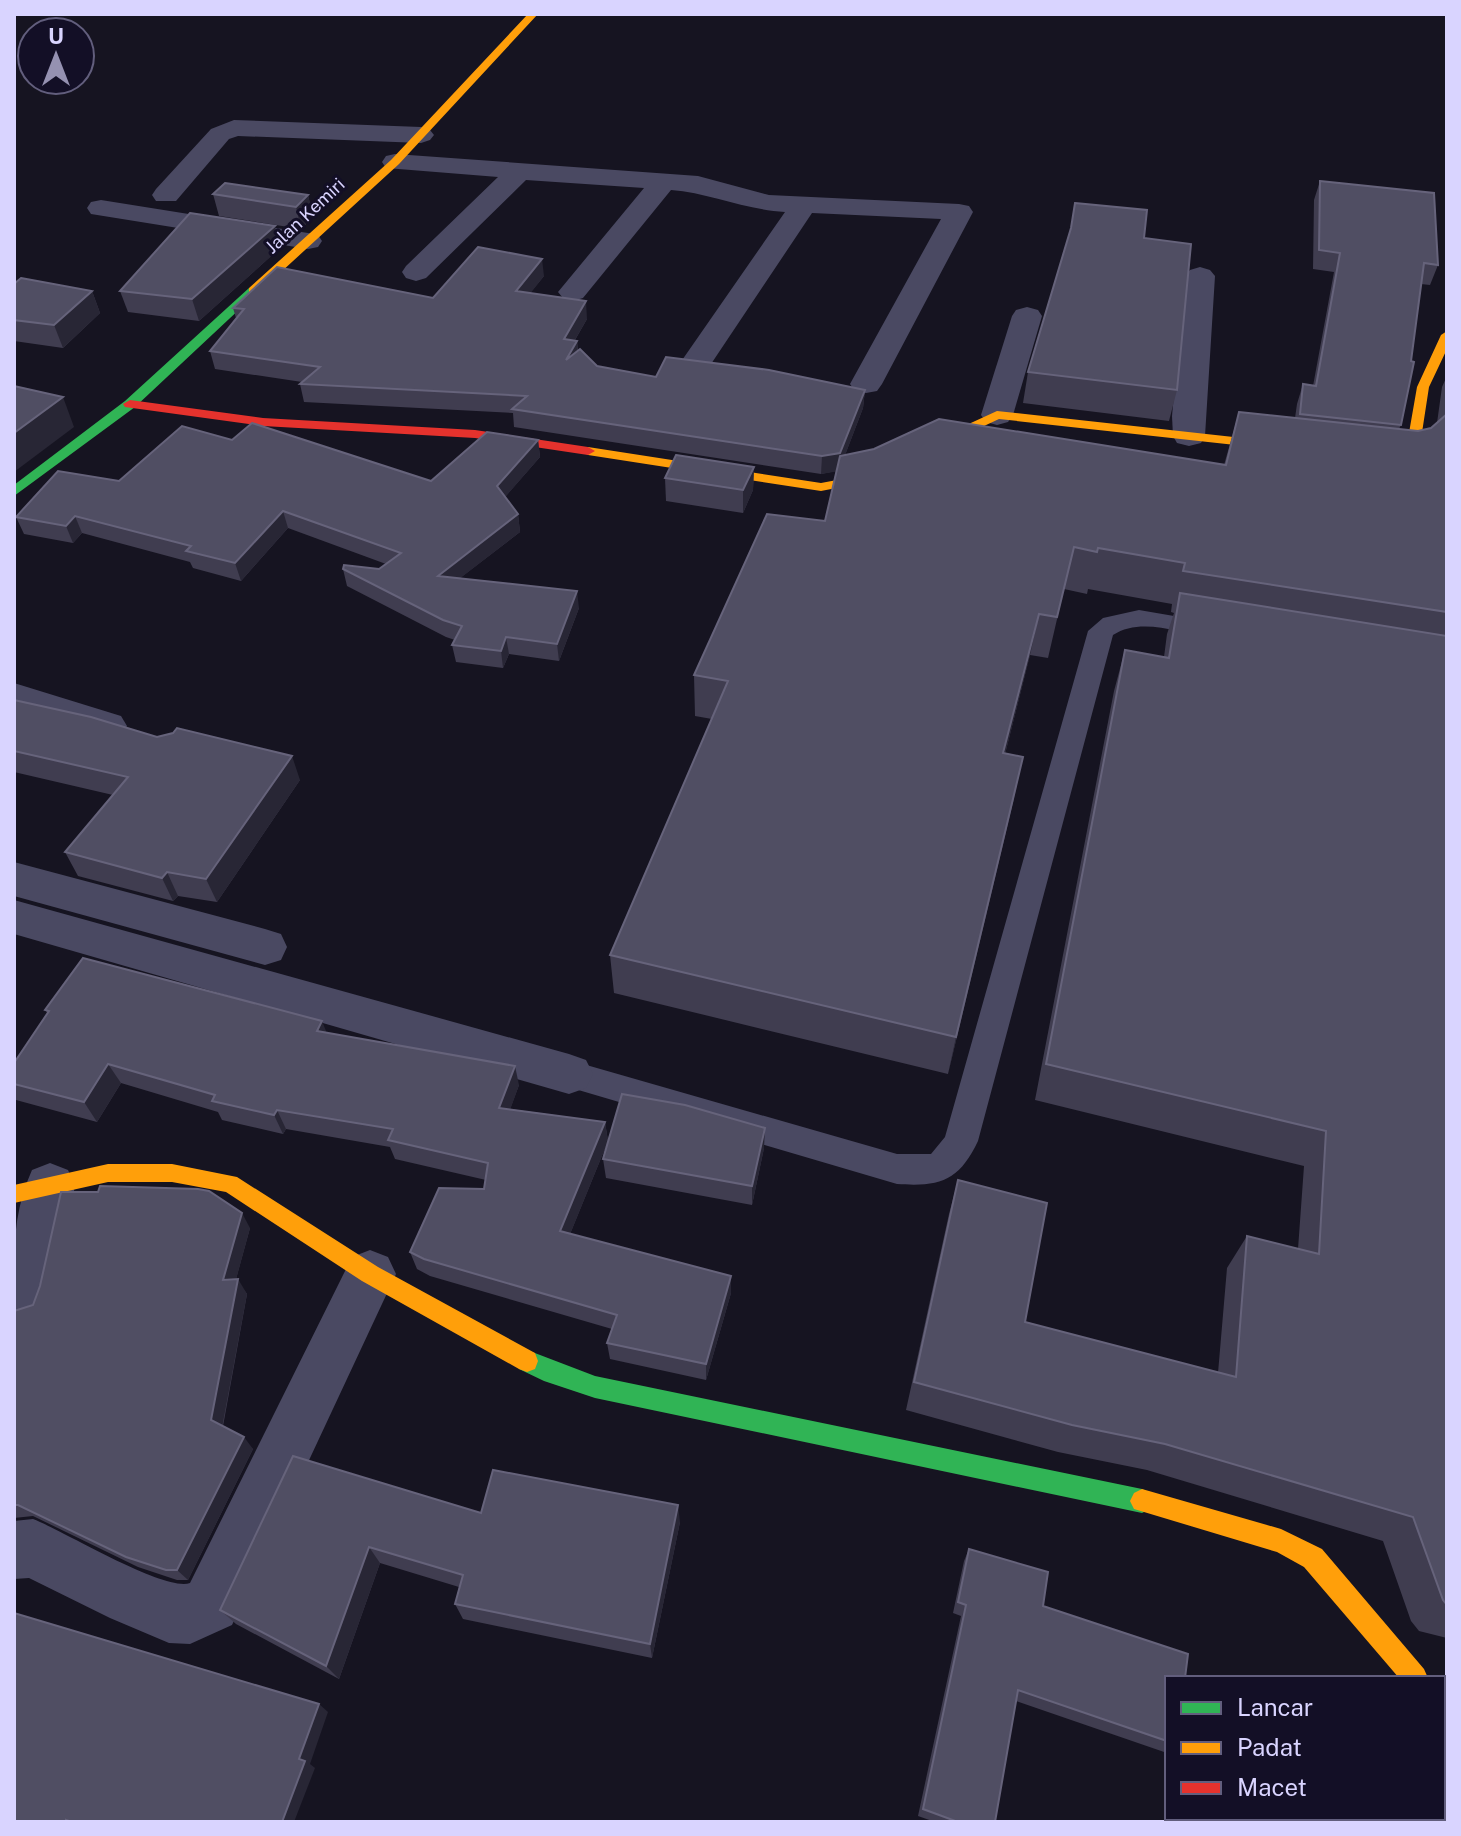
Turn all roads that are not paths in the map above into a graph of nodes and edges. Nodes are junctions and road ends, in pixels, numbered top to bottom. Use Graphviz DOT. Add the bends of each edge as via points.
graph roads {
  1 [pos="533,14"];
  2 [pos="421,135"];
  3 [pos="395,162"];
  4 [pos="520,171"];
  5 [pos="664,181"];
  6 [pos="166,195"];
  7 [pos="804,205"];
  8 [pos="101,208"];
  9 [pos="308,241"];
  10 [pos="416,272"];
  11 [pos="1200,276"];
  12 [pos="573,292"];
  13 [pos="1027,316"];
  14 [pos="1447,335"];
  15 [pos="694,366"];
  16 [pos="866,384"];
  17 [pos="130,404"];
  18 [pos="997,415"];
  19 [pos="1189,436"];
  20 [pos="1310,450"];
  21 [pos="1356,455"];
  22 [pos="14,492"];
  23 [pos="1233,634"];
  24 [pos="14,697"];
  25 [pos="140,736"];
  26 [pos="14,879"];
  27 [pos="14,917"];
  28 [pos="265,947"];
  29 [pos="569,1074"];
  30 [pos="32,1190"];
  31 [pos="370,1274"];
  32 [pos="14,1301"];
  33 [pos="14,1550"];
  34 [pos="1413,1676"];
  1 -- 2 [label="street, Jalan Kemiri"];
  2 -- 3 [label="street, Jalan Kemiri"];
  2 -- 6 [label="street" via="234,128 220,134"];
  3 -- 4 [label="street"];
  3 -- 9 [label="street, Jalan Kemiri"];
  4 -- 5 [label="street"];
  4 -- 10 [label="street"];
  5 -- 7 [label="street" via="698,184 768,203"];
  5 -- 12 [label="street"];
  7 -- 15 [label="street"];
  7 -- 16 [label="street" via="959,212"];
  8 -- 9 [label="street"];
  9 -- 17 [label="street, Jalan Kemiri"];
  11 -- 19 [label="street"];
  13 -- 18 [label="street"];
  14 -- 21 [label="street" via="1423,387 1409,457"];
  17 -- 18 [label="street" via="263,422 475,434 821,487 857,480"];
  17 -- 22 [label="street, Jalan Kemiri"];
  18 -- 19 [label="street"];
  19 -- 20 [label="street"];
  23 -- 29 [label="lane" via="1130,617 1113,620 1101,631 961,1141 950,1162 930,1171 897,1169"];
  24 -- 25 [label="street"];
  26 -- 28 [label="street"];
  27 -- 29 [label="street"];
  30 -- 31 [label="street" via="108,1173 172,1173 230,1184"];
  30 -- 32 [label="street" via="24,1300"];
  31 -- 33 [label="street" via="211,1604 179,1615 33,1548"];
  31 -- 34 [label="street" via="544,1370 595,1387 1146,1502 1281,1541 1313,1558"];
}
